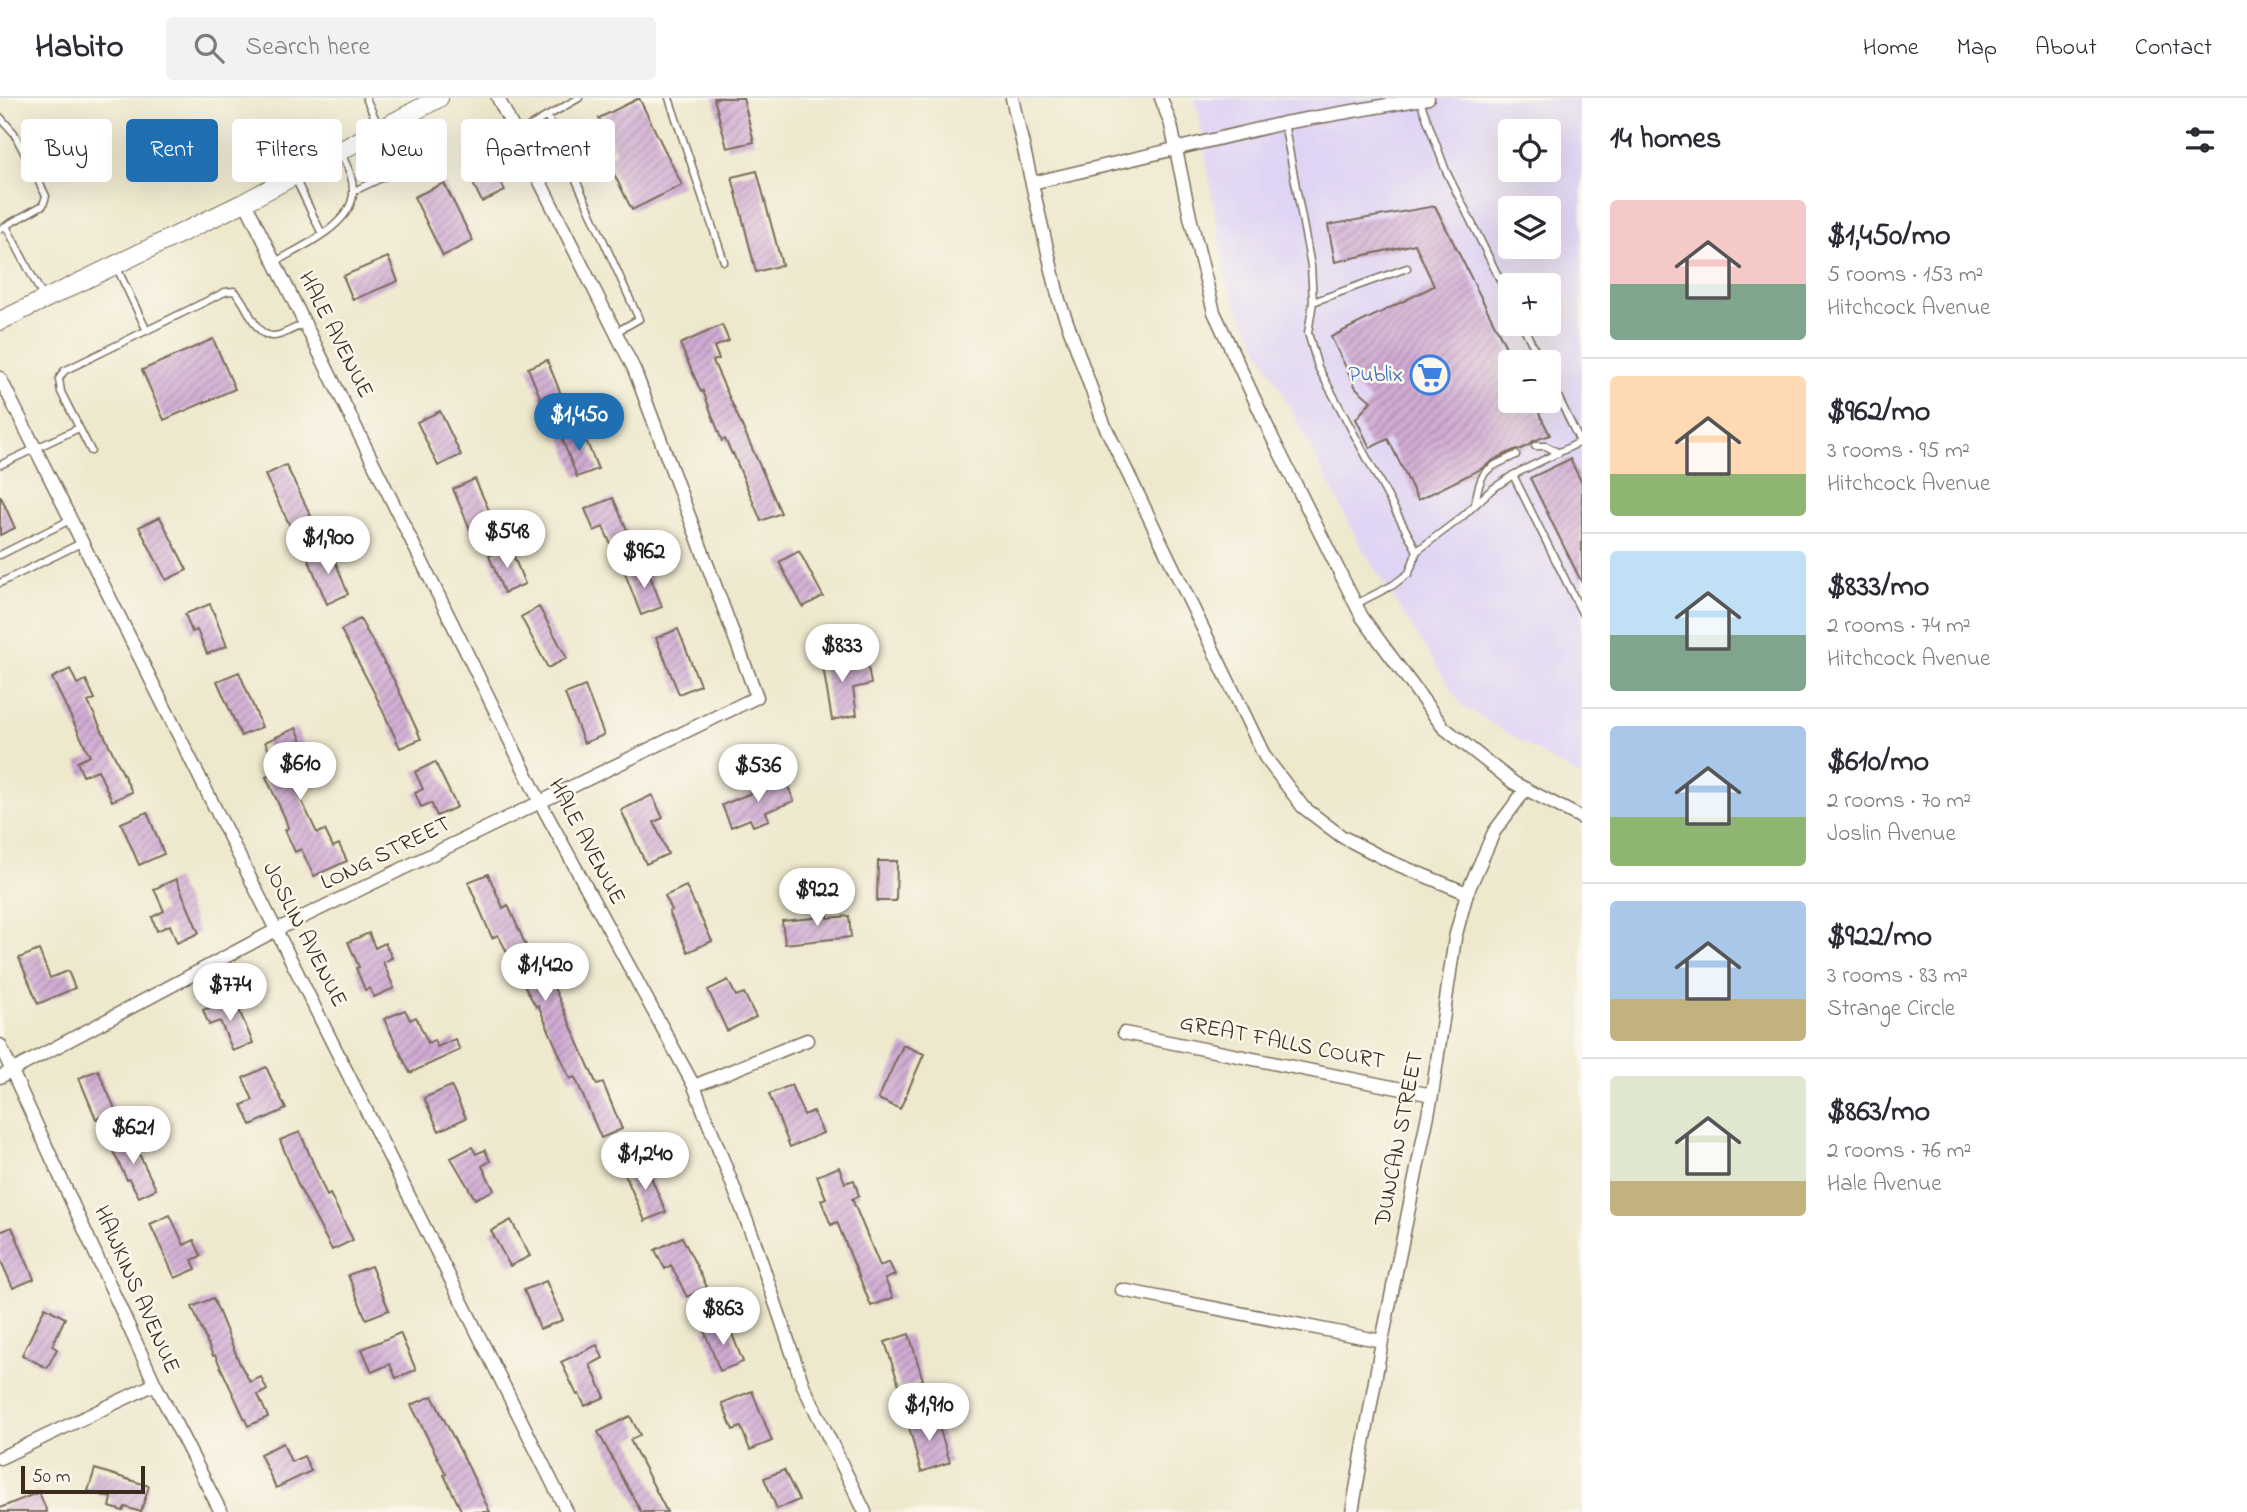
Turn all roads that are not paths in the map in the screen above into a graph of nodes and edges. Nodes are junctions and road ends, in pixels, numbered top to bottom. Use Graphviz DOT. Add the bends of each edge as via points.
graph roads {
  1 [pos="366,98"];
  2 [pos="439,98"];
  3 [pos="498,98"];
  4 [pos="579,98"];
  5 [pos="669,98"];
  6 [pos="1012,98"];
  7 [pos="1161,98"];
  8 [pos="1422,99"];
  9 [pos="547,116"];
  10 [pos="0,117"];
  11 [pos="375,119"];
  12 [pos="399,119"];
  13 [pos="508,119"];
  14 [pos="542,119"];
  15 [pos="1284,124"];
  16 [pos="1177,149"];
  17 [pos="342,155"];
  18 [pos="283,182"];
  19 [pos="297,182"];
  20 [pos="373,182"];
  21 [pos="540,182"];
  22 [pos="1032,183"];
  23 [pos="354,191"];
  24 [pos="246,202"];
  25 [pos="3,227"];
  26 [pos="322,233"];
  27 [pos="724,261"];
  28 [pos="275,262"];
  29 [pos="116,265"];
  30 [pos="1407,268"];
  31 [pos="1498,276"];
  32 [pos="44,299"];
  33 [pos="1313,302"];
  34 [pos="0,321"];
  35 [pos="305,323"];
  36 [pos="147,331"];
  37 [pos="616,332"];
  38 [pos="0,378"];
  39 [pos="1561,403"];
  40 [pos="79,428"];
  41 [pos="1581,444"];
  42 [pos="1535,446"];
  43 [pos="36,449"];
  44 [pos="90,451"];
  45 [pos="1559,453"];
  46 [pos="1517,455"];
  47 [pos="0,465"];
  48 [pos="1513,475"];
  49 [pos="1474,506"];
  50 [pos="71,520"];
  51 [pos="82,542"];
  52 [pos="1417,551"];
  53 [pos="0,555"];
  54 [pos="0,583"];
  55 [pos="1356,604"];
  56 [pos="1582,613"];
  57 [pos="1526,789"];
  58 [pos="541,804"];
  59 [pos="1582,818"];
  60 [pos="1467,893"];
  61 [pos="278,929"];
  62 [pos="1124,1033"];
  63 [pos="807,1040"];
  64 [pos="0,1045"];
  65 [pos="13,1071"];
  66 [pos="0,1077"];
  67 [pos="694,1086"];
  68 [pos="1432,1095"];
  69 [pos="1122,1290"];
  70 [pos="1382,1341"];
  71 [pos="155,1384"];
  72 [pos="0,1458"];
  73 [pos="221,1512"];
  74 [pos="567,1512"];
  75 [pos="865,1512"];
  76 [pos="1352,1512"];
  1 -- 11 [label="lane"];
  2 -- 12 [label="main road"];
  3 -- 13 [label="street"];
  4 -- 9 [label="lane"];
  5 -- 27 [label="lane"];
  6 -- 22 [label="street"];
  7 -- 16 [label="street"];
  8 -- 15 [label="street"];
  8 -- 31 [label="lane" via="1446,171"];
  9 -- 14 [label="lane"];
  9 -- 37 [label="lane" via="639,319"];
  10 -- 25 [label="lane" via="14,133 46,196 43,205"];
  15 -- 16 [label="street"];
  15 -- 33 [label="lane" via="1311,266"];
  16 -- 22 [label="street"];
  16 -- 55 [label="street" via="1214,312"];
  17 -- 23 [label="lane"];
  18 -- 24 [label="main road"];
  19 -- 26 [label="lane"];
  20 -- 23 [label="lane"];
  21 -- 37 [label="street"];
  22 -- 60 [label="street" via="1059,300 1104,424 1265,757 1303,807 1342,836"];
  23 -- 26 [label="lane" via="350,209"];
  24 -- 28 [label="street, HALE AVENUE"];
  24 -- 29 [label="main road"];
  25 -- 32 [label="lane"];
  26 -- 28 [label="lane"];
  28 -- 35 [label="street, HALE AVENUE"];
  29 -- 32 [label="main road"];
  29 -- 36 [label="lane"];
  30 -- 33 [label="lane"];
  32 -- 34 [label="main road"];
  33 -- 52 [label="lane" via="1308,333 1318,368"];
  35 -- 36 [label="lane" via="277,336 268,335 257,328 234,291"];
  35 -- 58 [label="street, HALE AVENUE"];
  36 -- 40 [label="lane" via="64,371 59,379 61,392"];
  37 -- 58 [label="street, LONG STREET" via="757,697"];
  38 -- 43 [label="street, JOSLIN AVENUE"];
  39 -- 41 [label="lane"];
  40 -- 43 [label="lane"];
  40 -- 44 [label="lane"];
  41 -- 45 [label="lane"];
  42 -- 45 [label="lane"];
  43 -- 47 [label="lane"];
  43 -- 50 [label="street, JOSLIN AVENUE"];
  45 -- 48 [label="lane"];
  46 -- 49 [label="lane" via="1489,468 1479,480"];
  48 -- 49 [label="lane"];
  48 -- 56 [label="lane"];
  49 -- 52 [label="lane"];
  50 -- 51 [label="street, JOSLIN AVENUE"];
  50 -- 53 [label="lane"];
  51 -- 54 [label="lane"];
  51 -- 61 [label="street, JOSLIN AVENUE"];
  52 -- 55 [label="lane" via="1409,573"];
  55 -- 57 [label="street" via="1443,727"];
  57 -- 59 [label="street"];
  57 -- 60 [label="street, DUNCAN STREET" via="1494,832"];
  58 -- 61 [label="street, LONG STREET"];
  58 -- 67 [label="street, HALE AVENUE"];
  60 -- 68 [label="street, DUNCAN STREET" via="1455,938"];
  61 -- 65 [label="street, LONG STREET"];
  61 -- 74 [label="street, JOSLIN AVENUE"];
  62 -- 68 [label="street, GREAT FALLS COURT"];
  63 -- 67 [label="street"];
  64 -- 65 [label="street, HAWKINS AVENUE"];
  65 -- 66 [label="street, LONG STREET"];
  65 -- 71 [label="street, HAWKINS AVENUE"];
  67 -- 75 [label="street, HALE AVENUE" via="753,1237 803,1385"];
  68 -- 70 [label="street, DUNCAN STREET"];
  69 -- 70 [label="street"];
  70 -- 76 [label="street, DUNCAN STREET"];
  71 -- 72 [label="street"];
  71 -- 73 [label="street, HAWKINS AVENUE"];
}
